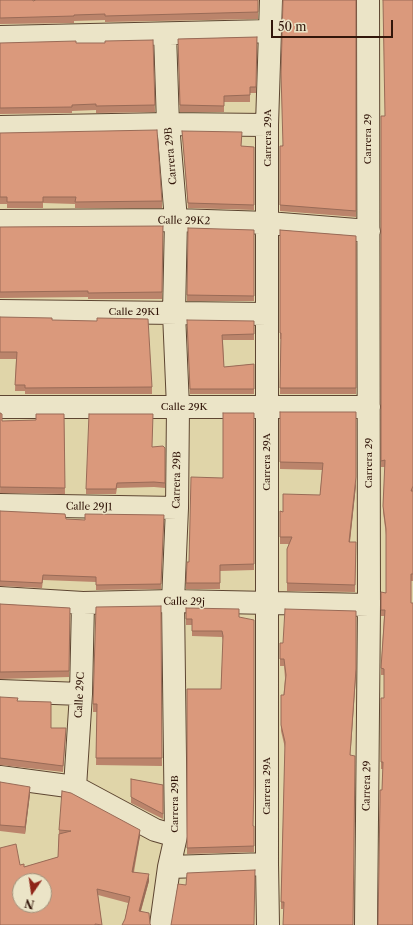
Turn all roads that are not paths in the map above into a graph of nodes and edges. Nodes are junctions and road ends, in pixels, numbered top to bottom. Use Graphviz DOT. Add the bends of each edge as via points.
graph roads {
  1 [pos="271,0"];
  2 [pos="368,0"];
  3 [pos="270,31"];
  4 [pos="165,34"];
  5 [pos="0,37"];
  6 [pos="168,124"];
  7 [pos="267,125"];
  8 [pos="0,127"];
  9 [pos="176,220"];
  10 [pos="0,221"];
  11 [pos="268,223"];
  12 [pos="368,231"];
  13 [pos="0,312"];
  14 [pos="174,313"];
  15 [pos="267,314"];
  16 [pos="0,407"];
  17 [pos="178,407"];
  18 [pos="267,407"];
  19 [pos="369,407"];
  20 [pos="0,505"];
  21 [pos="177,508"];
  22 [pos="0,598"];
  23 [pos="173,601"];
  24 [pos="84,603"];
  25 [pos="268,603"];
  26 [pos="369,604"];
  27 [pos="0,691"];
  28 [pos="81,694"];
  29 [pos="0,777"];
  30 [pos="75,786"];
  31 [pos="176,836"];
  32 [pos="267,864"];
  33 [pos="169,867"];
  34 [pos="161,925"];
  35 [pos="268,925"];
  36 [pos="366,925"];
  1 -- 3 [label="street, Carrera 29A"];
  2 -- 12 [label="street, Carrera 29"];
  3 -- 4 [label="street"];
  3 -- 7 [label="street, Carrera 29A"];
  4 -- 5 [label="street"];
  4 -- 6 [label="street, Carrera 29B"];
  6 -- 7 [label="street"];
  6 -- 8 [label="street"];
  6 -- 9 [label="street, Carrera 29B"];
  7 -- 11 [label="street, Carrera 29A"];
  9 -- 10 [label="street, Calle 29K2"];
  9 -- 11 [label="street, Calle 29K2"];
  9 -- 14 [label="street, Carrera 29B"];
  11 -- 12 [label="street, Calle 29K2"];
  11 -- 15 [label="street, Carrera 29A"];
  12 -- 19 [label="street, Carrera 29"];
  13 -- 14 [label="street, Calle 29K1"];
  14 -- 15 [label="street, Calle 29K1"];
  14 -- 17 [label="street, Carrera 29B"];
  15 -- 18 [label="street, Carrera 29A"];
  16 -- 17 [label="street, Calle 29K"];
  17 -- 18 [label="street, Calle 29K"];
  17 -- 21 [label="street, Carrera 29B"];
  18 -- 19 [label="street, Calle 29K"];
  18 -- 25 [label="street, Carrera 29A"];
  19 -- 26 [label="street, Carrera 29"];
  20 -- 21 [label="street, Calle 29J1"];
  21 -- 23 [label="street, Carrera 29B"];
  22 -- 24 [label="street, Calle 29j"];
  23 -- 24 [label="street, Calle 29j"];
  23 -- 25 [label="street, Calle 29j"];
  23 -- 31 [label="street, Carrera 29B"];
  24 -- 28 [label="street, Calle 29C"];
  25 -- 26 [label="street, Calle 29j"];
  25 -- 32 [label="street, Carrera 29A"];
  26 -- 36 [label="street, Carrera 29"];
  27 -- 28 [label="street"];
  28 -- 30 [label="street, Calle 29C"];
  29 -- 30 [label="street"];
  30 -- 31 [label="street" via="155,830"];
  31 -- 33 [label="street, Carrera 29B"];
  32 -- 33 [label="street"];
  32 -- 35 [label="street, Carrera 29A"];
  33 -- 34 [label="street, Carrera 29B"];
}
